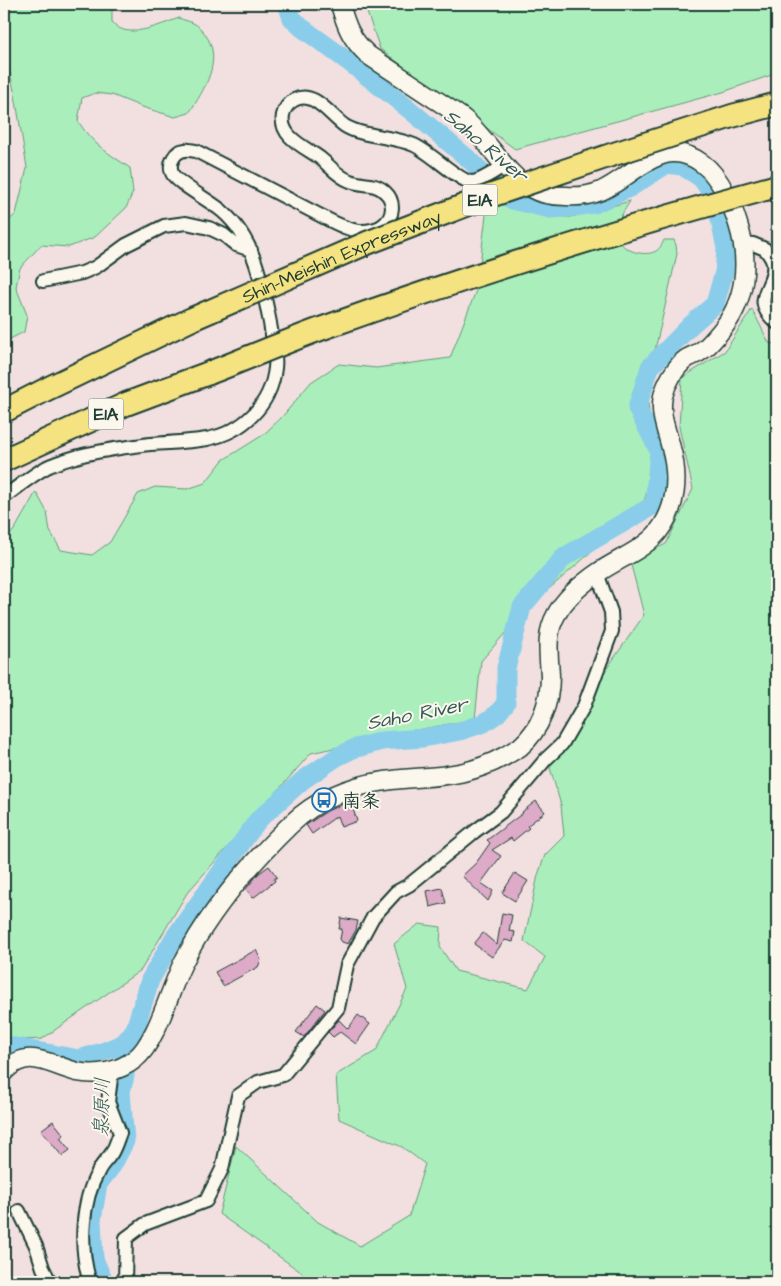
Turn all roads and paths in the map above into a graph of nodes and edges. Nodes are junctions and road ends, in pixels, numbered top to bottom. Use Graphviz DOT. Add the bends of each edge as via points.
graph roads {
  1 [pos="340,4"];
  2 [pos="777,104"];
  3 [pos="502,167"];
  4 [pos="777,186"];
  5 [pos="744,243"];
  6 [pos="251,250"];
  7 [pos="44,281"];
  8 [pos="777,323"];
  9 [pos="4,411"];
  10 [pos="4,460"];
  11 [pos="4,497"];
  12 [pos="597,573"];
  13 [pos="120,1068"];
  14 [pos="4,1072"];
  15 [pos="19,1211"];
  16 [pos="50,1282"];
  17 [pos="90,1282"];
  18 [pos="125,1282"];
  1 -- 3 [label="main road" via="356,44 464,120"];
  2 -- 9 [label="highway, Shin-Meishin Expressway / E1A, bridge" via="484,198 367,242 192,319"];
  3 -- 5 [label="main road" via="531,188 571,197 602,191 657,155 682,154 704,164 724,189"];
  3 -- 6 [label="street" via="476,182 470,182 414,145 347,127 310,98 302,97 288,105 284,112 284,129 292,139 342,177 351,182 380,187 391,200 392,210 382,226 362,231 350,229 196,151 186,149 180,152 170,165 172,174 224,212"];
  4 -- 10 [label="highway, E1A, bridge" via="555,251 325,328 126,404"];
  5 -- 8 [label="street" via="766,249 773,262 772,277 764,291 763,302 769,316"];
  5 -- 12 [label="main road" via="740,301 729,322 704,350 683,361 664,393 662,415 676,477 674,498 667,518 656,534 636,550"];
  6 -- 7 [label="street" via="236,245 209,228 186,223 164,226 126,245 96,267"];
  6 -- 11 [label="street" via="257,264 276,356 272,388 251,417 237,428 206,439 141,445 72,458 48,466"];
  12 -- 13 [label="main road" via="566,600 553,619 548,642 550,679 547,707 536,728 520,747 476,769 445,777 382,782 350,789 305,812 224,899 182,965 146,1048"];
  12 -- 18 [label="street" via="611,612 612,631 584,706 562,744 501,812 396,892 373,917 347,965 338,1008 283,1075 258,1082 238,1096 222,1169 206,1201 145,1224 126,1238"];
  13 -- 14 [label="main road" via="96,1074 28,1058 5,1068"];
  13 -- 17 [label="street" via="108,1102 120,1133 112,1153 99,1170 85,1213 82,1239 84,1264"];
  15 -- 16 [label="street"];
}
